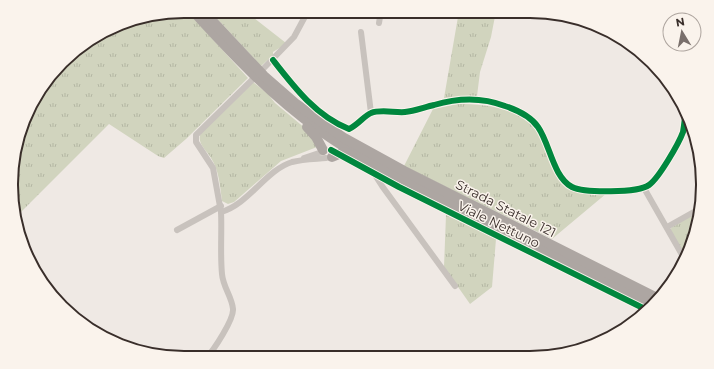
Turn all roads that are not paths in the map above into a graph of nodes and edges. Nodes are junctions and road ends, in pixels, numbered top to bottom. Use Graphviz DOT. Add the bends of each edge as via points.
graph roads {
  1 [pos="200,18"];
  2 [pos="210,18"];
  3 [pos="304,18"];
  4 [pos="379,18"];
  5 [pos="378,23"];
  6 [pos="361,32"];
  7 [pos="273,60"];
  8 [pos="263,69"];
  9 [pos="252,80"];
  10 [pos="274,95"];
  11 [pos="371,113"];
  12 [pos="684,123"];
  13 [pos="332,151"];
  14 [pos="375,175"];
  15 [pos="644,188"];
  16 [pos="221,209"];
  17 [pos="694,211"];
  18 [pos="667,227"];
  19 [pos="177,230"];
  20 [pos="681,253"];
  21 [pos="455,286"];
  22 [pos="653,296"];
  23 [pos="647,302"];
  24 [pos="642,307"];
  25 [pos="211,351"];
  1 -- 10 [label="main road"];
  2 -- 13 [label="main road" via="264,76 295,103"];
  3 -- 7 [label="street" via="294,37"];
  4 -- 5 [label="street"];
  6 -- 11 [label="street"];
  7 -- 8 [label="street"];
  7 -- 11 [label="street" via="306,100 337,123 350,129"];
  9 -- 16 [label="street" via="196,135 196,142 213,168"];
  10 -- 13 [label="main road" via="287,112"];
  10 -- 13 [label="main road" via="319,130"];
  11 -- 15 [label="street" via="405,112 457,100 490,101 520,112 538,127 557,171 570,186 586,191"];
  12 -- 15 [label="street" via="680,140 655,180"];
  13 -- 14 [label="street, Viale Nettuno"];
  13 -- 16 [label="street" via="279,169 232,208"];
  13 -- 22 [label="main road, Strada Statale 121" via="404,171"];
  13 -- 23 [label="main road, Strada Statale 121" via="400,178"];
  14 -- 21 [label="street"];
  14 -- 24 [label="street, Viale Nettuno"];
  15 -- 18 [label="street"];
  16 -- 19 [label="street"];
  16 -- 25 [label="street" via="222,274 233,312 231,321"];
  17 -- 18 [label="street"];
  18 -- 20 [label="street"];
}
